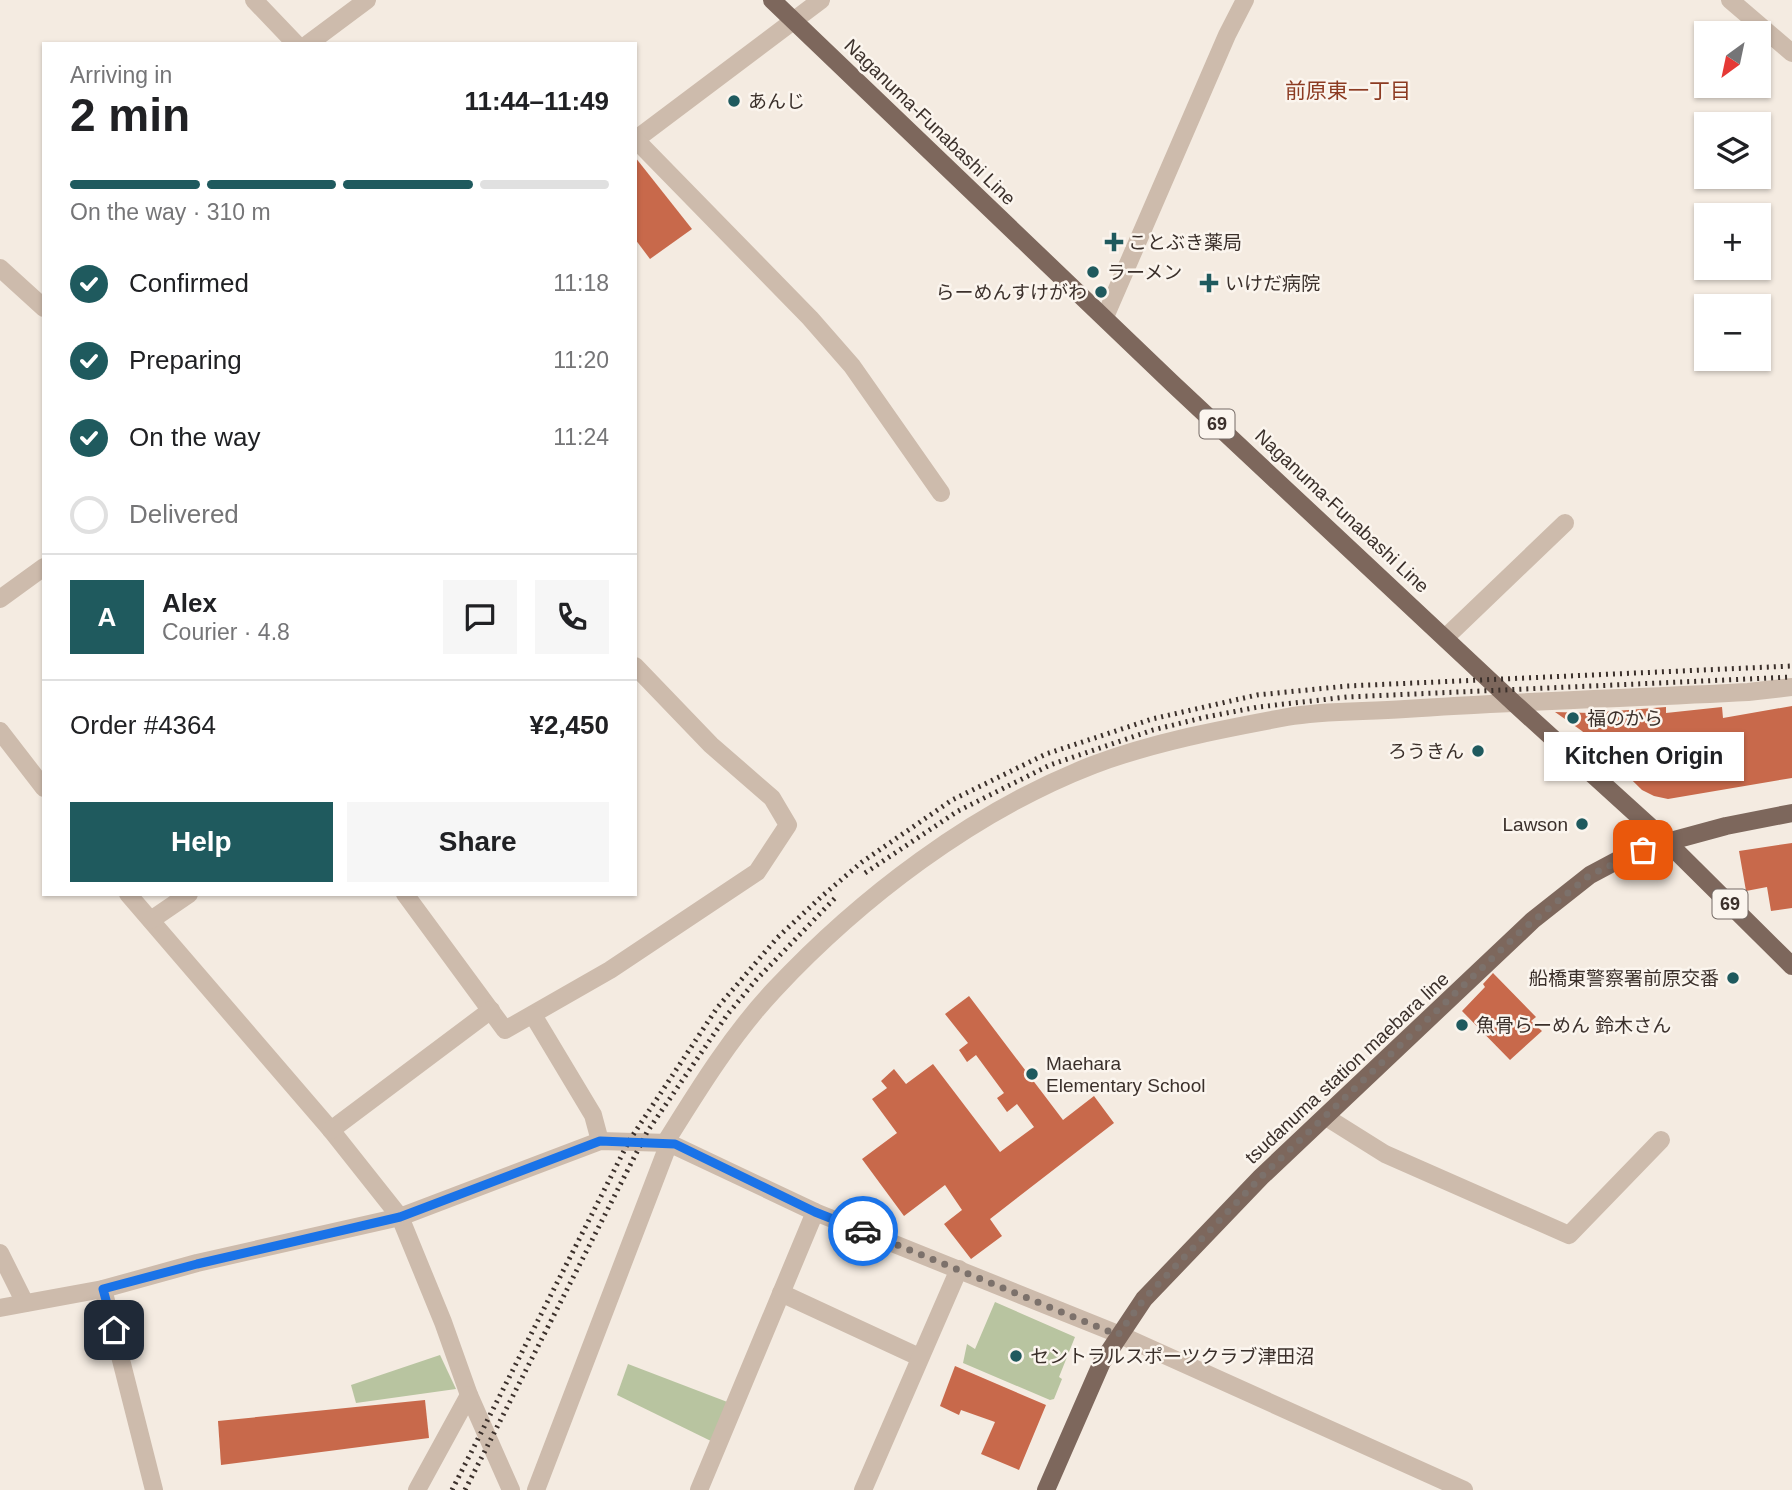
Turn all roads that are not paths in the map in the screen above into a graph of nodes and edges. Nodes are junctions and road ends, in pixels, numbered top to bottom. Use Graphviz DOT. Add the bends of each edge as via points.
graph roads {
  1 [pos="254,0"];
  2 [pos="366,0"];
  3 [pos="772,0"];
  4 [pos="821,0"];
  5 [pos="1245,0"];
  6 [pos="1730,0"];
  7 [pos="794,21"];
  8 [pos="294,42"];
  9 [pos="311,42"];
  10 [pos="1792,53"];
  11 [pos="637,139"];
  12 [pos="637,141"];
  13 [pos="0,268"];
  14 [pos="42,307"];
  15 [pos="1105,317"];
  16 [pos="940,493"];
  17 [pos="1565,523"];
  18 [pos="42,568"];
  19 [pos="0,599"];
  20 [pos="1446,637"];
  21 [pos="637,668"];
  22 [pos="1792,687"];
  23 [pos="1515,704"];
  24 [pos="0,731"];
  25 [pos="42,785"];
  26 [pos="1792,813"];
  27 [pos="1667,842"];
  28 [pos="130,896"];
  29 [pos="186,896"];
  30 [pos="406,896"];
  31 [pos="151,920"];
  32 [pos="1792,966"];
  33 [pos="491,1010"];
  34 [pos="533,1015"];
  35 [pos="1326,1117"];
  36 [pos="331,1129"];
  37 [pos="1661,1140"];
  38 [pos="600,1141"];
  39 [pos="667,1143"];
  40 [pos="815,1212"];
  41 [pos="400,1217"];
  42 [pos="0,1253"];
  43 [pos="959,1269"];
  44 [pos="103,1289"];
  45 [pos="781,1293"];
  46 [pos="24,1303"];
  47 [pos="0,1308"];
  48 [pos="1118,1335"];
  49 [pos="919,1357"];
  50 [pos="469,1395"];
  51 [pos="154,1490"];
  52 [pos="417,1490"];
  53 [pos="511,1490"];
  54 [pos="536,1490"];
  55 [pos="699,1490"];
  56 [pos="863,1490"];
  57 [pos="1046,1490"];
  58 [pos="1464,1490"];
  1 -- 8 [label="street"];
  2 -- 9 [label="street"];
  3 -- 7 [label="main road, Naganuma-Funabashi Line / 69"];
  4 -- 7 [label="street"];
  5 -- 15 [label="street"];
  6 -- 10 [label="street"];
  7 -- 11 [label="street"];
  7 -- 15 [label="main road, Naganuma-Funabashi Line / 69"];
  12 -- 16 [label="street" via="852,366"];
  13 -- 14 [label="street"];
  15 -- 20 [label="main road, Naganuma-Funabashi Line / 69"];
  17 -- 20 [label="street"];
  18 -- 19 [label="street"];
  20 -- 23 [label="main road, Naganuma-Funabashi Line / 69"];
  21 -- 34 [label="street" via="711,745 772,798 788,825 757,872 610,970"];
  22 -- 23 [label="street"];
  23 -- 27 [label="main road, Naganuma-Funabashi Line / 69"];
  23 -- 39 [label="street" via="1290,716 1141,749 1044,786 921,860 857,911 773,991 720,1057"];
  24 -- 25 [label="street"];
  26 -- 27 [label="main road, tsudanuma station maebara line"];
  27 -- 32 [label="main road, Naganuma-Funabashi Line / 69"];
  27 -- 35 [label="main road, tsudanuma station maebara line" via="1620,859 1561,896"];
  28 -- 31 [label="street"];
  29 -- 31 [label="street"];
  30 -- 33 [label="street"];
  31 -- 36 [label="street"];
  33 -- 34 [label="street" via="505,1030"];
  33 -- 36 [label="street"];
  34 -- 38 [label="street" via="593,1115"];
  35 -- 37 [label="street" via="1385,1154 1569,1235"];
  35 -- 48 [label="main road, tsudanuma station maebara line" via="1171,1269"];
  36 -- 41 [label="street"];
  38 -- 39 [label="street"];
  38 -- 41 [label="street"];
  39 -- 40 [label="street"];
  39 -- 54 [label="street"];
  40 -- 43 [label="street"];
  40 -- 45 [label="street"];
  41 -- 44 [label="street"];
  41 -- 50 [label="street"];
  42 -- 46 [label="street"];
  43 -- 48 [label="street"];
  43 -- 49 [label="street"];
  44 -- 46 [label="street"];
  44 -- 51 [label="street"];
  45 -- 49 [label="street"];
  45 -- 55 [label="street"];
  46 -- 47 [label="street"];
  48 -- 57 [label="main road, tsudanuma station maebara line" via="1093,1379"];
  48 -- 58 [label="street"];
  49 -- 56 [label="street"];
  50 -- 52 [label="street"];
  50 -- 53 [label="street"];
}
